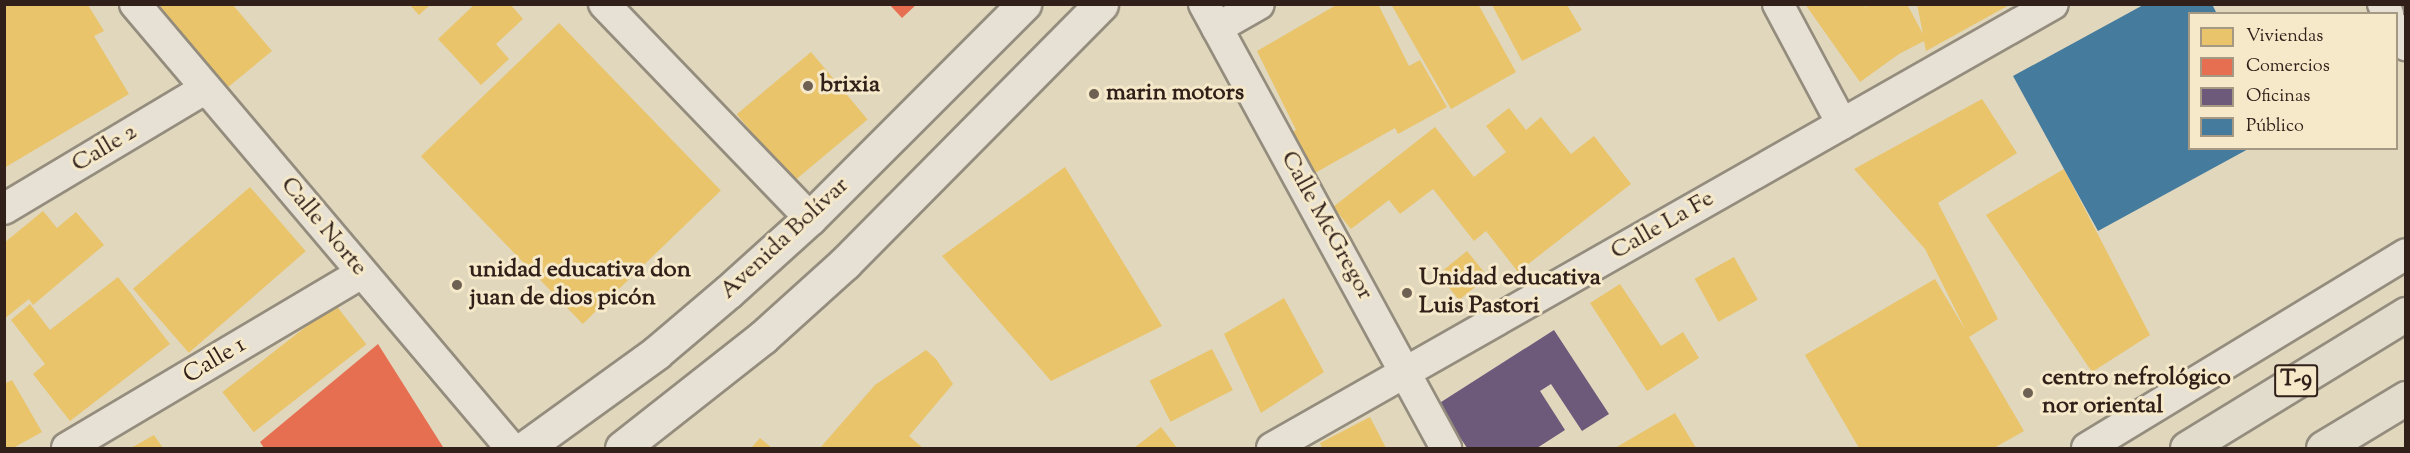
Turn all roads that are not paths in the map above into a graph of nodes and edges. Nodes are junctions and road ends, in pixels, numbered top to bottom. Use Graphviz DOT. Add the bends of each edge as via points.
graph roads {
  1 [pos="135,4"];
  2 [pos="604,4"];
  3 [pos="1024,4"];
  4 [pos="1101,4"];
  5 [pos="1259,4"];
  6 [pos="1778,4"];
  7 [pos="2053,4"];
  8 [pos="1211,16"];
  9 [pos="2398,30"];
  10 [pos="2406,45"];
  11 [pos="206,88"];
  12 [pos="1842,124"];
  13 [pos="4,209"];
  14 [pos="810,219"];
  15 [pos="2406,254"];
  16 [pos="362,273"];
  17 [pos="2406,315"];
  18 [pos="1407,372"];
  19 [pos="2406,398"];
  20 [pos="67,448"];
  21 [pos="511,448"];
  22 [pos="525,448"];
  23 [pos="622,448"];
  24 [pos="1272,448"];
  25 [pos="1446,448"];
  26 [pos="2087,448"];
  27 [pos="2187,448"];
  28 [pos="2323,448"];
  1 -- 11 [label="street, Calle Norte"];
  2 -- 14 [label="street"];
  3 -- 14 [label="street, Avenida Bolívar"];
  4 -- 23 [label="street" via="845,262 763,337"];
  5 -- 8 [label="street"];
  6 -- 12 [label="street"];
  7 -- 12 [label="street, Calle La Fe"];
  8 -- 18 [label="street, Calle McGregor"];
  9 -- 10 [label="street"];
  11 -- 13 [label="street, Calle 2"];
  11 -- 16 [label="street, Calle Norte"];
  12 -- 18 [label="street, Calle La Fe"];
  14 -- 22 [label="street, Avenida Bolívar" via="656,353"];
  15 -- 26 [label="street, T-9"];
  16 -- 20 [label="street, Calle 1"];
  16 -- 21 [label="street, Calle Norte"];
  17 -- 27 [label="highway, T-9"];
  18 -- 24 [label="street, Calle La Fe"];
  18 -- 25 [label="street, Calle McGregor"];
  19 -- 28 [label="highway"];
}
